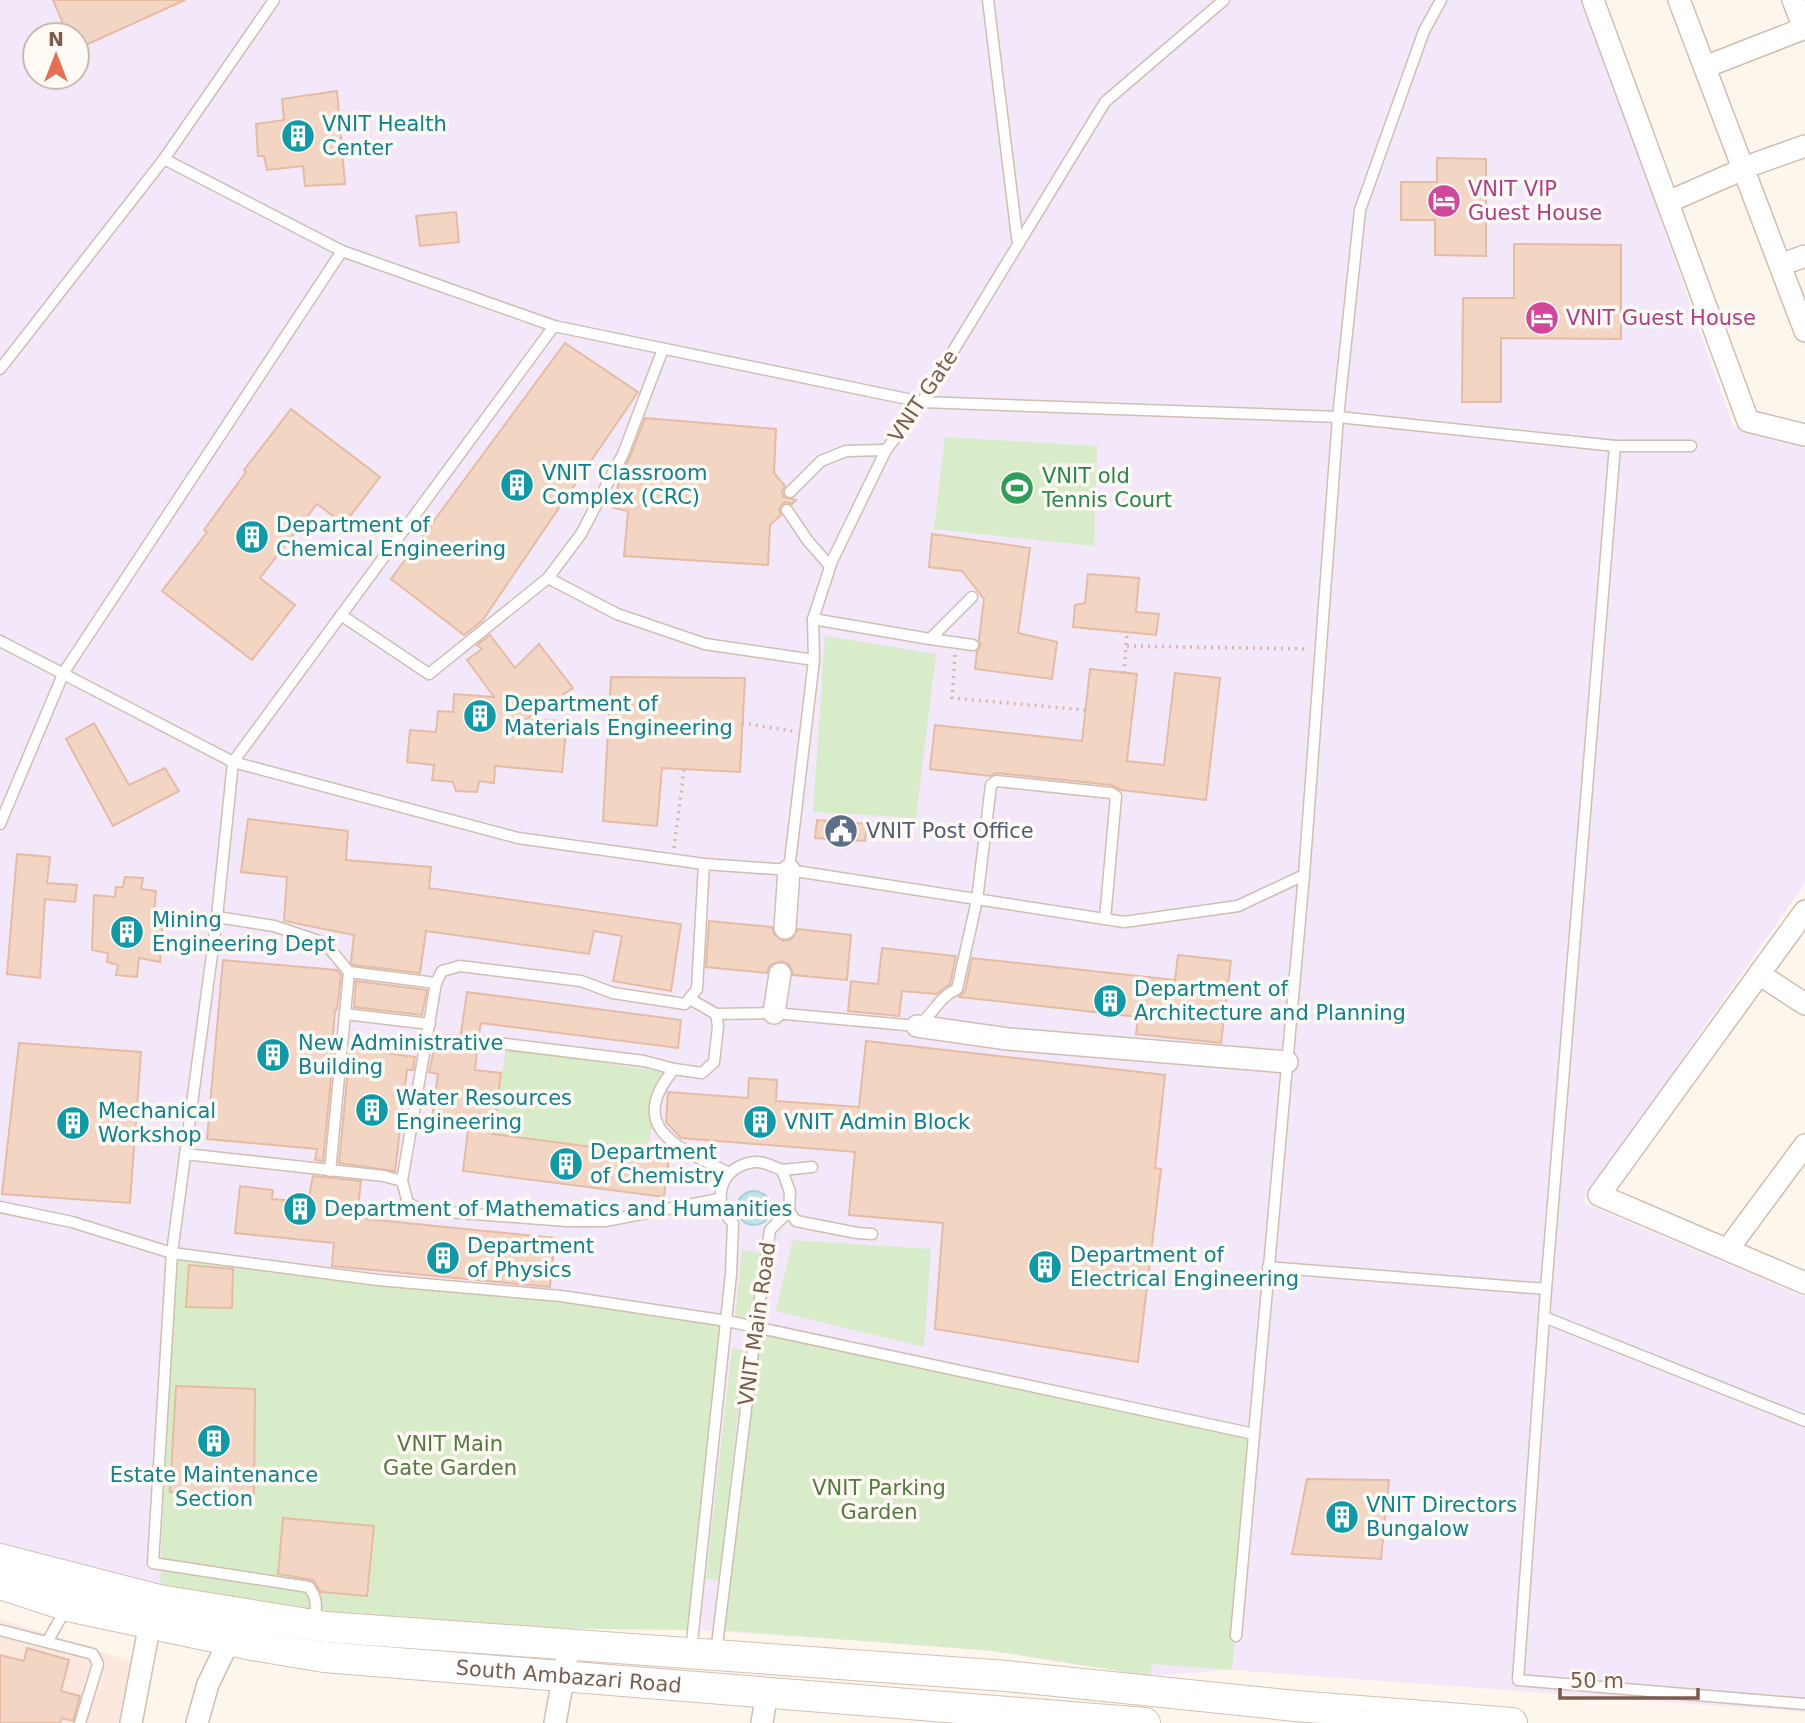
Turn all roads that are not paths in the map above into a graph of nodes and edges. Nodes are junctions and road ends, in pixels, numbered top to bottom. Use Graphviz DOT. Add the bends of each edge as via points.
graph roads {
  1 [pos="274,0"];
  2 [pos="988,0"];
  3 [pos="1224,0"];
  4 [pos="1441,0"];
  5 [pos="1593,0"];
  6 [pos="1679,0"];
  7 [pos="1793,0"];
  8 [pos="1805,28"];
  9 [pos="1705,67"];
  10 [pos="1805,146"];
  11 [pos="164,159"];
  12 [pos="1744,169"];
  13 [pos="1668,202"];
  14 [pos="1018,245"];
  15 [pos="342,251"];
  16 [pos="1805,256"];
  17 [pos="1780,265"];
  18 [pos="554,326"];
  19 [pos="1805,331"];
  20 [pos="663,349"];
  21 [pos="0,369"];
  22 [pos="922,402"];
  23 [pos="1338,417"];
  24 [pos="1805,435"];
  25 [pos="1615,446"];
  26 [pos="1691,446"];
  27 [pos="886,450"];
  28 [pos="790,492"];
  29 [pos="786,510"];
  30 [pos="830,566"];
  31 [pos="548,578"];
  32 [pos="972,597"];
  33 [pos="341,615"];
  34 [pos="813,619"];
  35 [pos="930,639"];
  36 [pos="0,641"];
  37 [pos="973,645"];
  38 [pos="814,660"];
  39 [pos="64,672"];
  40 [pos="233,762"];
  41 [pos="0,824"];
  42 [pos="704,864"];
  43 [pos="789,870"];
  44 [pos="1304,875"];
  45 [pos="977,900"];
  46 [pos="1805,911"];
  47 [pos="216,917"];
  48 [pos="1105,919"];
  49 [pos="785,928"];
  50 [pos="349,972"];
  51 [pos="780,974"];
  52 [pos="1759,974"];
  53 [pos="436,983"];
  54 [pos="690,999"];
  55 [pos="1805,1004"];
  56 [pos="774,1013"];
  57 [pos="345,1014"];
  58 [pos="716,1014"];
  59 [pos="430,1024"];
  60 [pos="917,1026"];
  61 [pos="426,1040"];
  62 [pos="1287,1062"];
  63 [pos="674,1069"];
  64 [pos="1805,1145"];
  65 [pos="186,1154"];
  66 [pos="812,1167"];
  67 [pos="782,1170"];
  68 [pos="330,1171"];
  69 [pos="729,1173"];
  70 [pos="402,1181"];
  71 [pos="719,1199"];
  72 [pos="0,1207"];
  73 [pos="789,1210"];
  74 [pos="872,1234"];
  75 [pos="1728,1250"];
  76 [pos="172,1252"];
  77 [pos="1268,1267"];
  78 [pos="1805,1283"];
  79 [pos="1546,1289"];
  80 [pos="1544,1317"];
  81 [pos="727,1321"];
  82 [pos="756,1327"];
  83 [pos="1805,1421"];
  84 [pos="1254,1434"];
  85 [pos="0,1559"];
  86 [pos="0,1584"];
  87 [pos="68,1606"];
  88 [pos="150,1623"];
  89 [pos="314,1626"];
  90 [pos="0,1630"];
  91 [pos="1236,1636"];
  92 [pos="229,1641"];
  93 [pos="47,1642"];
  94 [pos="569,1646"];
  95 [pos="704,1655"];
  96 [pos="564,1676"];
  97 [pos="767,1692"];
  98 [pos="1805,1704"];
  99 [pos="1055,1719"];
  100 [pos="80,1723"];
  101 [pos="131,1723"];
  102 [pos="197,1723"];
  103 [pos="555,1723"];
  104 [pos="762,1723"];
  105 [pos="1144,1723"];
  106 [pos="1512,1723"];
  1 -- 11 [label="lane"];
  2 -- 14 [label="lane"];
  3 -- 14 [label="lane, VNIT Gate" via="1105,102"];
  4 -- 23 [label="lane" via="1424,31 1360,210"];
  5 -- 13 [label="street"];
  6 -- 9 [label="street"];
  7 -- 8 [label="street"];
  8 -- 9 [label="street"];
  9 -- 12 [label="street"];
  10 -- 12 [label="street"];
  11 -- 15 [label="lane"];
  11 -- 21 [label="lane"];
  12 -- 13 [label="street"];
  12 -- 17 [label="street"];
  13 -- 24 [label="street" via="1748,421"];
  14 -- 22 [label="lane, VNIT Gate"];
  15 -- 18 [label="lane"];
  15 -- 39 [label="lane"];
  16 -- 17 [label="street"];
  17 -- 19 [label="street"];
  18 -- 20 [label="lane"];
  18 -- 33 [label="lane"];
  20 -- 22 [label="lane"];
  20 -- 31 [label="lane" via="623,454 581,534"];
  22 -- 23 [label="lane"];
  22 -- 27 [label="lane, VNIT Gate"];
  23 -- 25 [label="lane"];
  23 -- 44 [label="lane"];
  25 -- 26 [label="lane"];
  25 -- 79 [label="lane"];
  27 -- 28 [label="lane" via="846,451 821,461"];
  27 -- 30 [label="lane, VNIT Gate"];
  29 -- 30 [label="lane"];
  30 -- 34 [label="lane, VNIT Gate"];
  31 -- 33 [label="lane" via="429,674"];
  31 -- 38 [label="lane" via="617,614 705,644"];
  32 -- 35 [label="lane"];
  33 -- 40 [label="lane"];
  34 -- 35 [label="lane"];
  34 -- 38 [label="lane, VNIT Gate"];
  35 -- 37 [label="lane"];
  36 -- 39 [label="lane"];
  38 -- 43 [label="lane, VNIT Gate"];
  39 -- 40 [label="lane"];
  39 -- 41 [label="lane"];
  40 -- 42 [label="lane" via="518,838"];
  40 -- 47 [label="lane"];
  42 -- 43 [label="lane"];
  42 -- 54 [label="lane" via="697,989"];
  43 -- 45 [label="lane"];
  43 -- 49 [label="street"];
  44 -- 48 [label="lane" via="1238,906 1124,922"];
  44 -- 62 [label="lane"];
  45 -- 48 [label="lane"];
  45 -- 48 [label="lane" via="991,785 996,781 1111,793 1116,796"];
  45 -- 60 [label="lane" via="957,989 945,994"];
  46 -- 52 [label="street"];
  47 -- 50 [label="lane" via="274,926 325,943"];
  47 -- 65 [label="lane"];
  50 -- 53 [label="lane"];
  50 -- 57 [label="lane"];
  51 -- 56 [label="street"];
  52 -- 55 [label="street"];
  52 -- 75 [label="street" via="1599,1195"];
  53 -- 54 [label="lane" via="442,971 460,966 582,981 613,993 685,1004"];
  53 -- 59 [label="lane"];
  54 -- 58 [label="lane"];
  56 -- 58 [label="lane"];
  56 -- 60 [label="lane"];
  57 -- 59 [label="lane"];
  57 -- 68 [label="lane"];
  58 -- 63 [label="lane" via="714,1062 702,1073"];
  59 -- 61 [label="lane"];
  60 -- 62 [label="street" via="1008,1039"];
  61 -- 63 [label="lane" via="489,1042 644,1061"];
  61 -- 70 [label="lane"];
  62 -- 77 [label="lane"];
  63 -- 69 [label="lane" via="658,1089 654,1114 665,1137"];
  64 -- 75 [label="street"];
  65 -- 68 [label="lane"];
  65 -- 76 [label="lane"];
  66 -- 67 [label="lane"];
  67 -- 69 [label="lane" via="757,1161"];
  67 -- 73 [label="lane" via="790,1192"];
  68 -- 70 [label="lane"];
  69 -- 71 [label="lane"];
  70 -- 71 [label="lane" via="408,1203 422,1210 567,1221 605,1221"];
  71 -- 81 [label="lane, VNIT Main Road" via="733,1223"];
  72 -- 76 [label="lane"];
  73 -- 74 [label="lane" via="796,1221"];
  73 -- 82 [label="lane, VNIT Main Road" via="770,1230"];
  75 -- 78 [label="street"];
  76 -- 81 [label="lane" via="378,1280 561,1296"];
  76 -- 89 [label="lane" via="153,1563 309,1587 317,1602"];
  77 -- 79 [label="lane"];
  77 -- 84 [label="lane"];
  79 -- 80 [label="lane"];
  80 -- 83 [label="lane"];
  80 -- 98 [label="lane" via="1518,1680"];
  81 -- 82 [label="lane"];
  81 -- 95 [label="lane, VNIT Main Road"];
  82 -- 84 [label="lane"];
  82 -- 95 [label="lane, VNIT Main Road"];
  84 -- 91 [label="lane"];
  85 -- 89 [label="main road" via="159,1600"];
  86 -- 87 [label="main road, South Ambazari Road"];
  87 -- 88 [label="main road, South Ambazari Road"];
  87 -- 93 [label="lane"];
  88 -- 92 [label="main road, South Ambazari Road"];
  88 -- 101 [label="street"];
  89 -- 94 [label="main road"];
  90 -- 93 [label="lane"];
  92 -- 96 [label="main road, South Ambazari Road" via="324,1657"];
  92 -- 102 [label="street" via="208,1684"];
  93 -- 100 [label="lane" via="97,1658"];
  94 -- 95 [label="main road"];
  94 -- 96 [label="street"];
  95 -- 106 [label="main road" via="992,1674"];
  96 -- 97 [label="main road, South Ambazari Road"];
  96 -- 103 [label="street"];
  97 -- 99 [label="main road, South Ambazari Road"];
  97 -- 104 [label="street"];
  99 -- 105 [label="main road, South Ambazari Road"];
}
